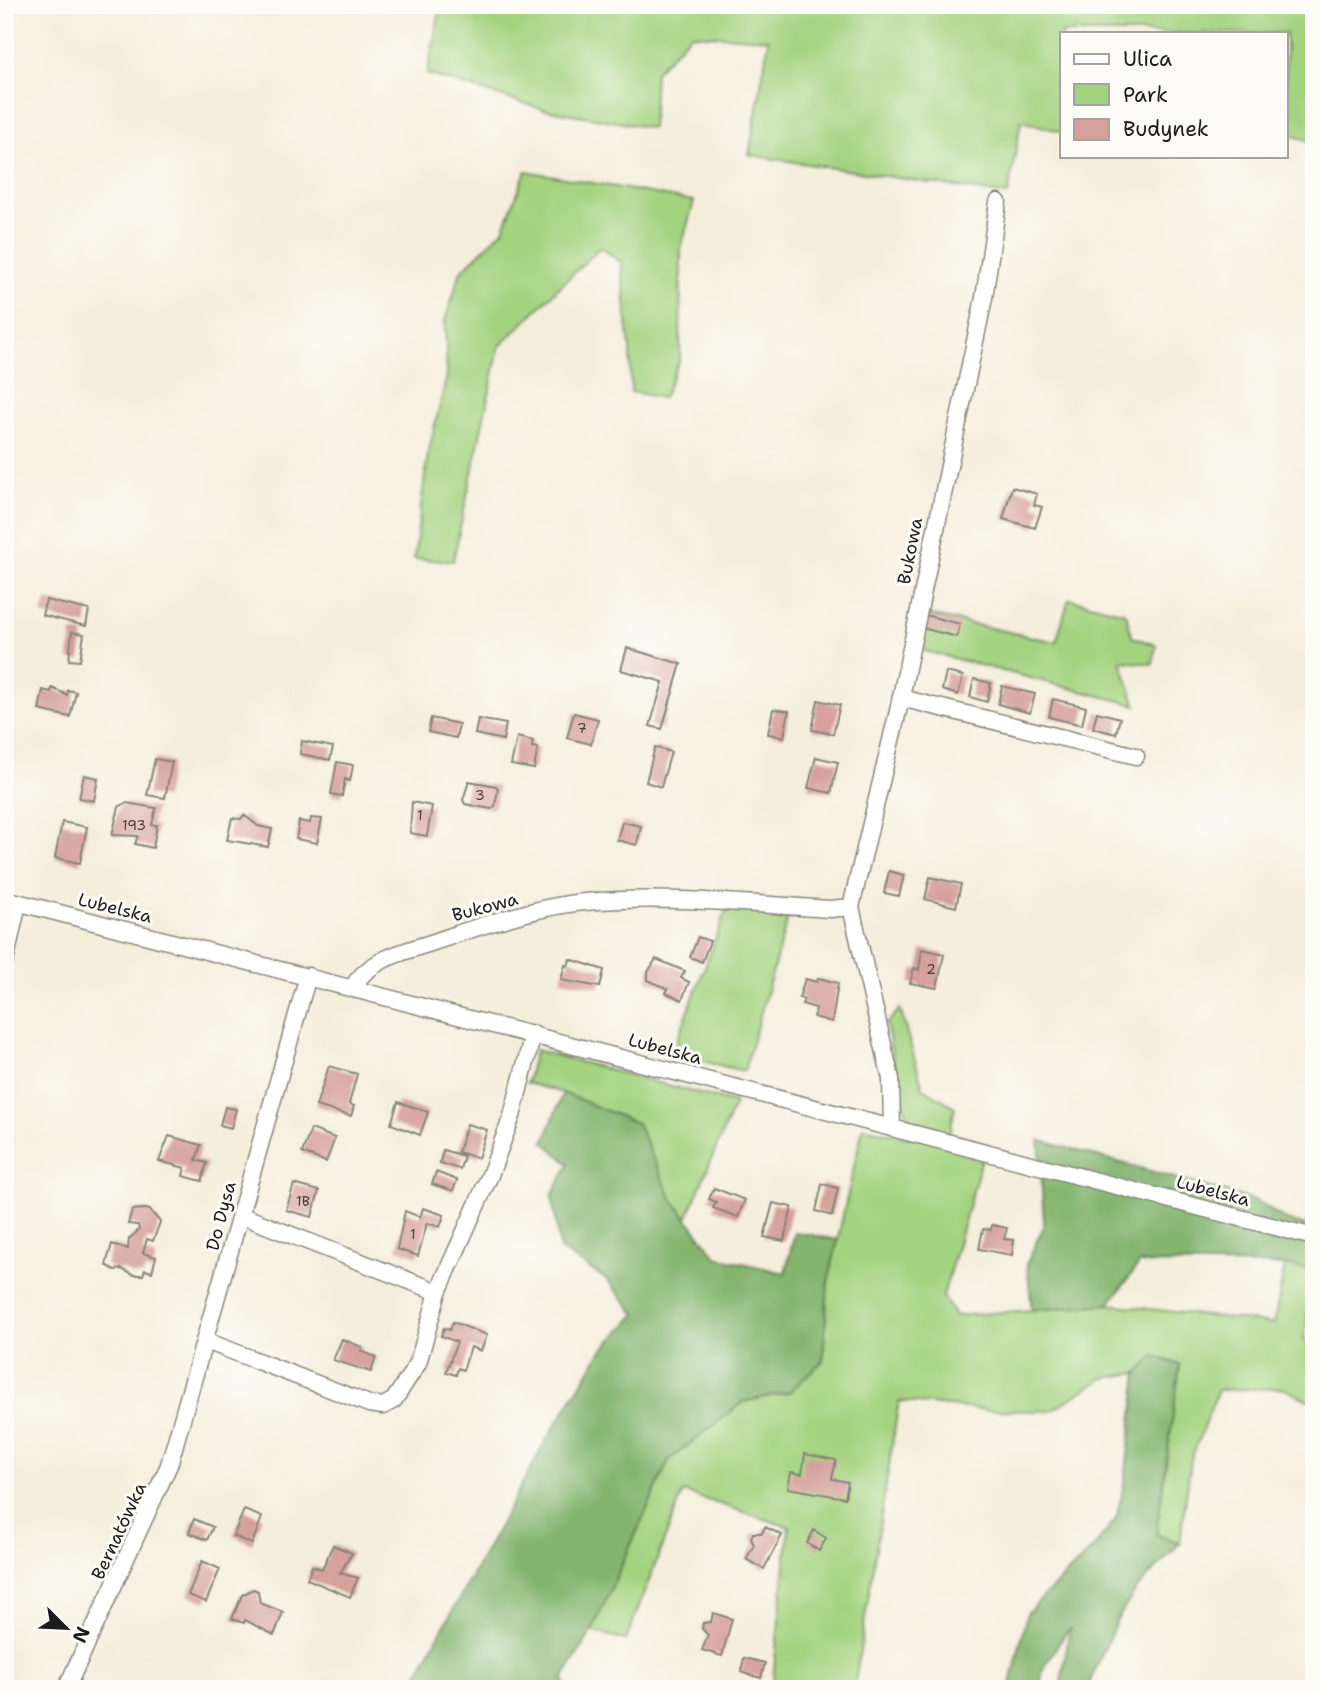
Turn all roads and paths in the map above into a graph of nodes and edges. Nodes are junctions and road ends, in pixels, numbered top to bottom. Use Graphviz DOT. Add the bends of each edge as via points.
graph roads {
  1 [pos="998,202"];
  2 [pos="901,698"];
  3 [pos="1136,756"];
  4 [pos="12,901"];
  5 [pos="852,907"];
  6 [pos="5,962"];
  7 [pos="308,976"];
  8 [pos="352,988"];
  9 [pos="533,1034"];
  10 [pos="892,1128"];
  11 [pos="240,1215"];
  12 [pos="1314,1237"];
  13 [pos="438,1292"];
  14 [pos="206,1341"];
  15 [pos="169,1465"];
  16 [pos="66,1689"];
  1 -- 2 [label="street, Bukowa" via="984,298"];
  2 -- 3 [label="street"];
  2 -- 5 [label="street, Bukowa"];
  4 -- 6 [label="street"];
  4 -- 7 [label="street, Lubelska"];
  5 -- 8 [label="street, Bukowa" via="582,902 479,927 384,958 366,970"];
  5 -- 10 [label="street, Bukowa" via="891,1079"];
  7 -- 8 [label="street, Lubelska"];
  7 -- 11 [label="street, Do Dysa"];
  8 -- 9 [label="street, Lubelska"];
  9 -- 10 [label="street, Lubelska"];
  9 -- 13 [label="street" via="495,1163"];
  10 -- 12 [label="street, Lubelska"];
  11 -- 13 [label="street"];
  11 -- 14 [label="street, Do Dysa"];
  13 -- 14 [label="street" via="418,1363 394,1400 383,1406"];
  14 -- 15 [label="street, Do Dysa"];
  15 -- 16 [label="street, Bernatówka"];
}
